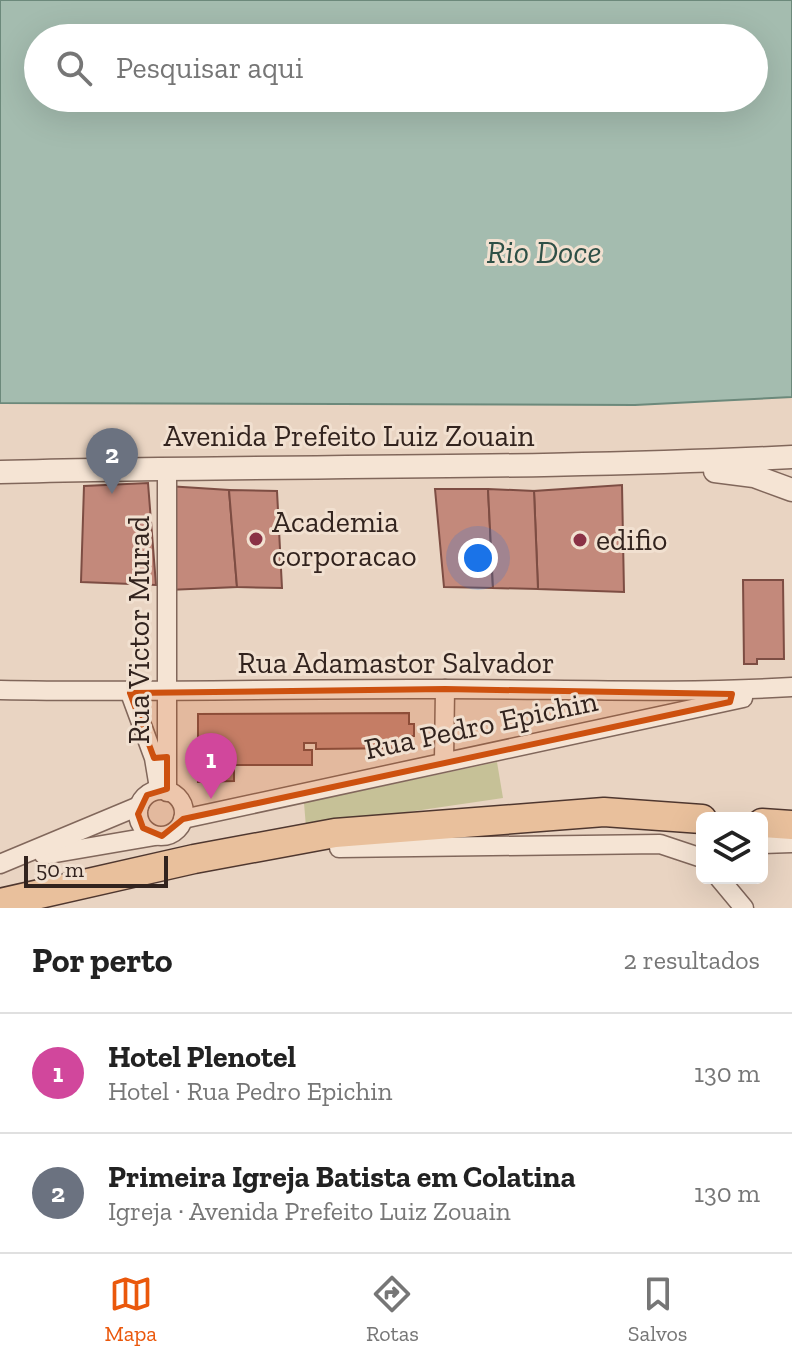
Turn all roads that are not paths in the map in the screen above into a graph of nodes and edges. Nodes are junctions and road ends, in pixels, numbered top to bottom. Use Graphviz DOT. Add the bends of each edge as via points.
graph roads {
  1 [pos="792,457"];
  2 [pos="650,464"];
  3 [pos="167,468"];
  4 [pos="0,472"];
  5 [pos="792,490"];
  6 [pos="792,687"];
  7 [pos="445,689"];
  8 [pos="0,690"];
  9 [pos="130,693"];
  10 [pos="167,693"];
  11 [pos="729,696"];
  12 [pos="161,758"];
  13 [pos="444,761"];
  14 [pos="163,791"];
  15 [pos="139,806"];
  16 [pos="183,819"];
  17 [pos="696,819"];
  18 [pos="487,823"];
  19 [pos="768,823"];
  20 [pos="792,825"];
  21 [pos="155,836"];
  22 [pos="792,843"];
  23 [pos="660,844"];
  24 [pos="768,844"];
  25 [pos="696,845"];
  26 [pos="339,848"];
  27 [pos="696,856"];
  28 [pos="194,859"];
  29 [pos="5,862"];
  30 [pos="724,884"];
  31 [pos="0,903"];
  32 [pos="744,908"];
  1 -- 2 [label="street, Avenida Prefeito Luiz Zouain"];
  2 -- 3 [label="street, Avenida Prefeito Luiz Zouain"];
  2 -- 5 [label="street, Avenida Prefeito Luiz Zouain" via="754,476"];
  3 -- 4 [label="street, Avenida Prefeito Luiz Zouain"];
  3 -- 10 [label="street, Rua Victor Murad"];
  6 -- 11 [label="street, Rua Pedro Epichin"];
  7 -- 10 [label="street, Rua Adamastor Salvador"];
  7 -- 11 [label="street, Rua Adamastor Salvador"];
  7 -- 13 [label="street"];
  8 -- 9 [label="street, Rua Adamastor Salvador"];
  9 -- 10 [label="street, Rua Adamastor Salvador"];
  9 -- 12 [label="street, Rua Victor Murad"];
  10 -- 12 [label="street, Rua Victor Murad"];
  11 -- 13 [label="street, Rua Pedro Epichin"];
  12 -- 14 [label="street, Rua Victor Murad"];
  13 -- 16 [label="street, Rua Pedro Epichin"];
  14 -- 15 [label="street" via="147,795"];
  14 -- 16 [label="street" via="182,806"];
  15 -- 21 [label="street" via="139,821"];
  15 -- 29 [label="street"];
  16 -- 21 [label="street" via="169,835"];
  17 -- 18 [label="main road" via="604,812"];
  18 -- 26 [label="main road"];
  18 -- 28 [label="main road" via="335,833"];
  19 -- 20 [label="main road"];
  21 -- 29 [label="street"];
  22 -- 24 [label="street"];
  23 -- 25 [label="street"];
  23 -- 26 [label="street"];
  23 -- 27 [label="street"];
  26 -- 28 [label="main road"];
  28 -- 31 [label="main road"];
  30 -- 32 [label="street"];
}
